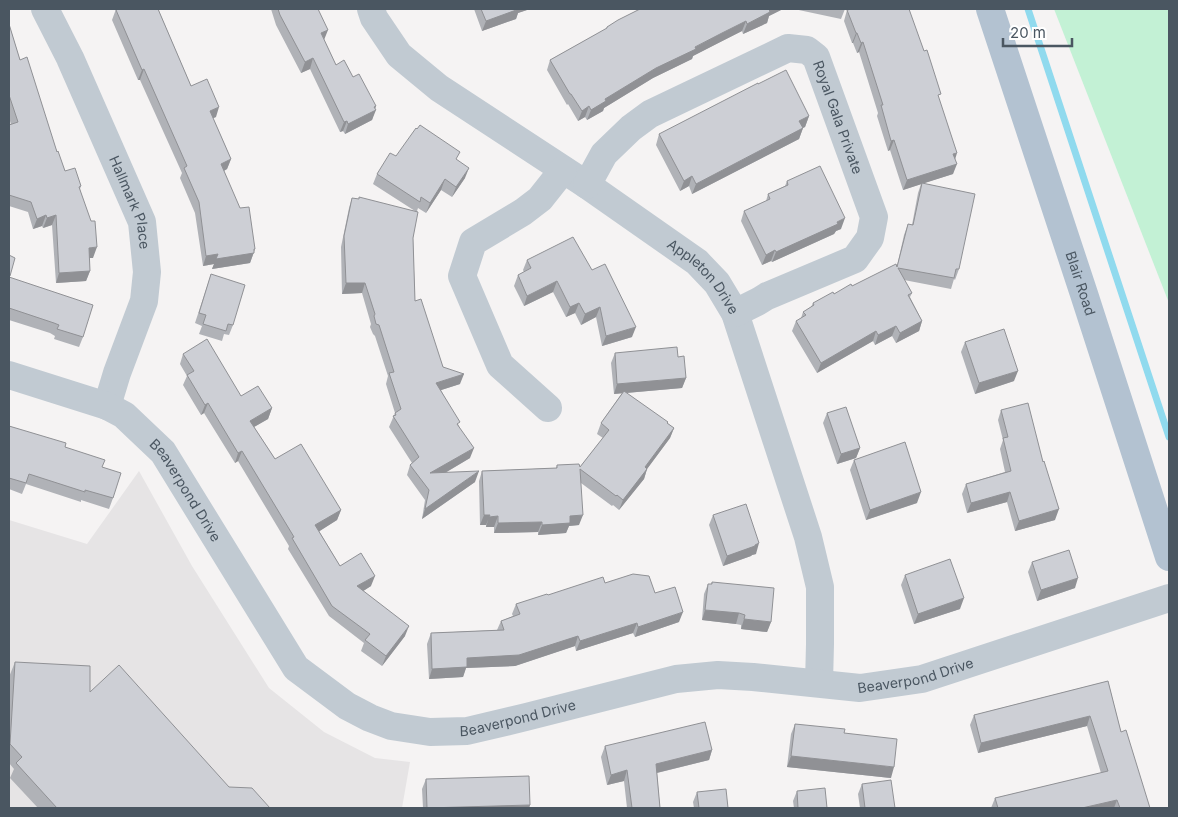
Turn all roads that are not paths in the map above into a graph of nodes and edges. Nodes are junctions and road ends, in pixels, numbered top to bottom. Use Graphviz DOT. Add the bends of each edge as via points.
graph roads {
  1 [pos="45,9"];
  2 [pos="371,9"];
  3 [pos="990,9"];
  4 [pos="563,170"];
  5 [pos="587,185"];
  6 [pos="735,313"];
  7 [pos="9,375"];
  8 [pos="107,406"];
  9 [pos="548,408"];
  10 [pos="1169,557"];
  11 [pos="1169,598"];
  12 [pos="818,683"];
  1 -- 8 [label="street, Hallmark Place" via="142,222 147,272 144,301"];
  2 -- 4 [label="street, Appleton Drive" via="399,55 439,88"];
  3 -- 10 [label="main road, Blair Road"];
  4 -- 5 [label="street, Appleton Drive"];
  4 -- 9 [label="street" via="540,199 473,242 462,276 500,365"];
  5 -- 6 [label="street, Appleton Drive" via="697,262 717,283"];
  5 -- 6 [label="street, Royal Gala Private" via="604,154 650,114 788,48 807,50 816,57 874,217 870,238 855,258"];
  6 -- 12 [label="street, Appleton Drive" via="808,537 820,587"];
  7 -- 8 [label="street, Beaverpond Drive"];
  8 -- 12 [label="street, Beaverpond Drive" via="124,415 163,452 296,668 347,706 370,718 391,726 430,732 467,731 676,680 718,675"];
  11 -- 12 [label="street, Beaverpond Drive" via="922,678 860,688"];
}
